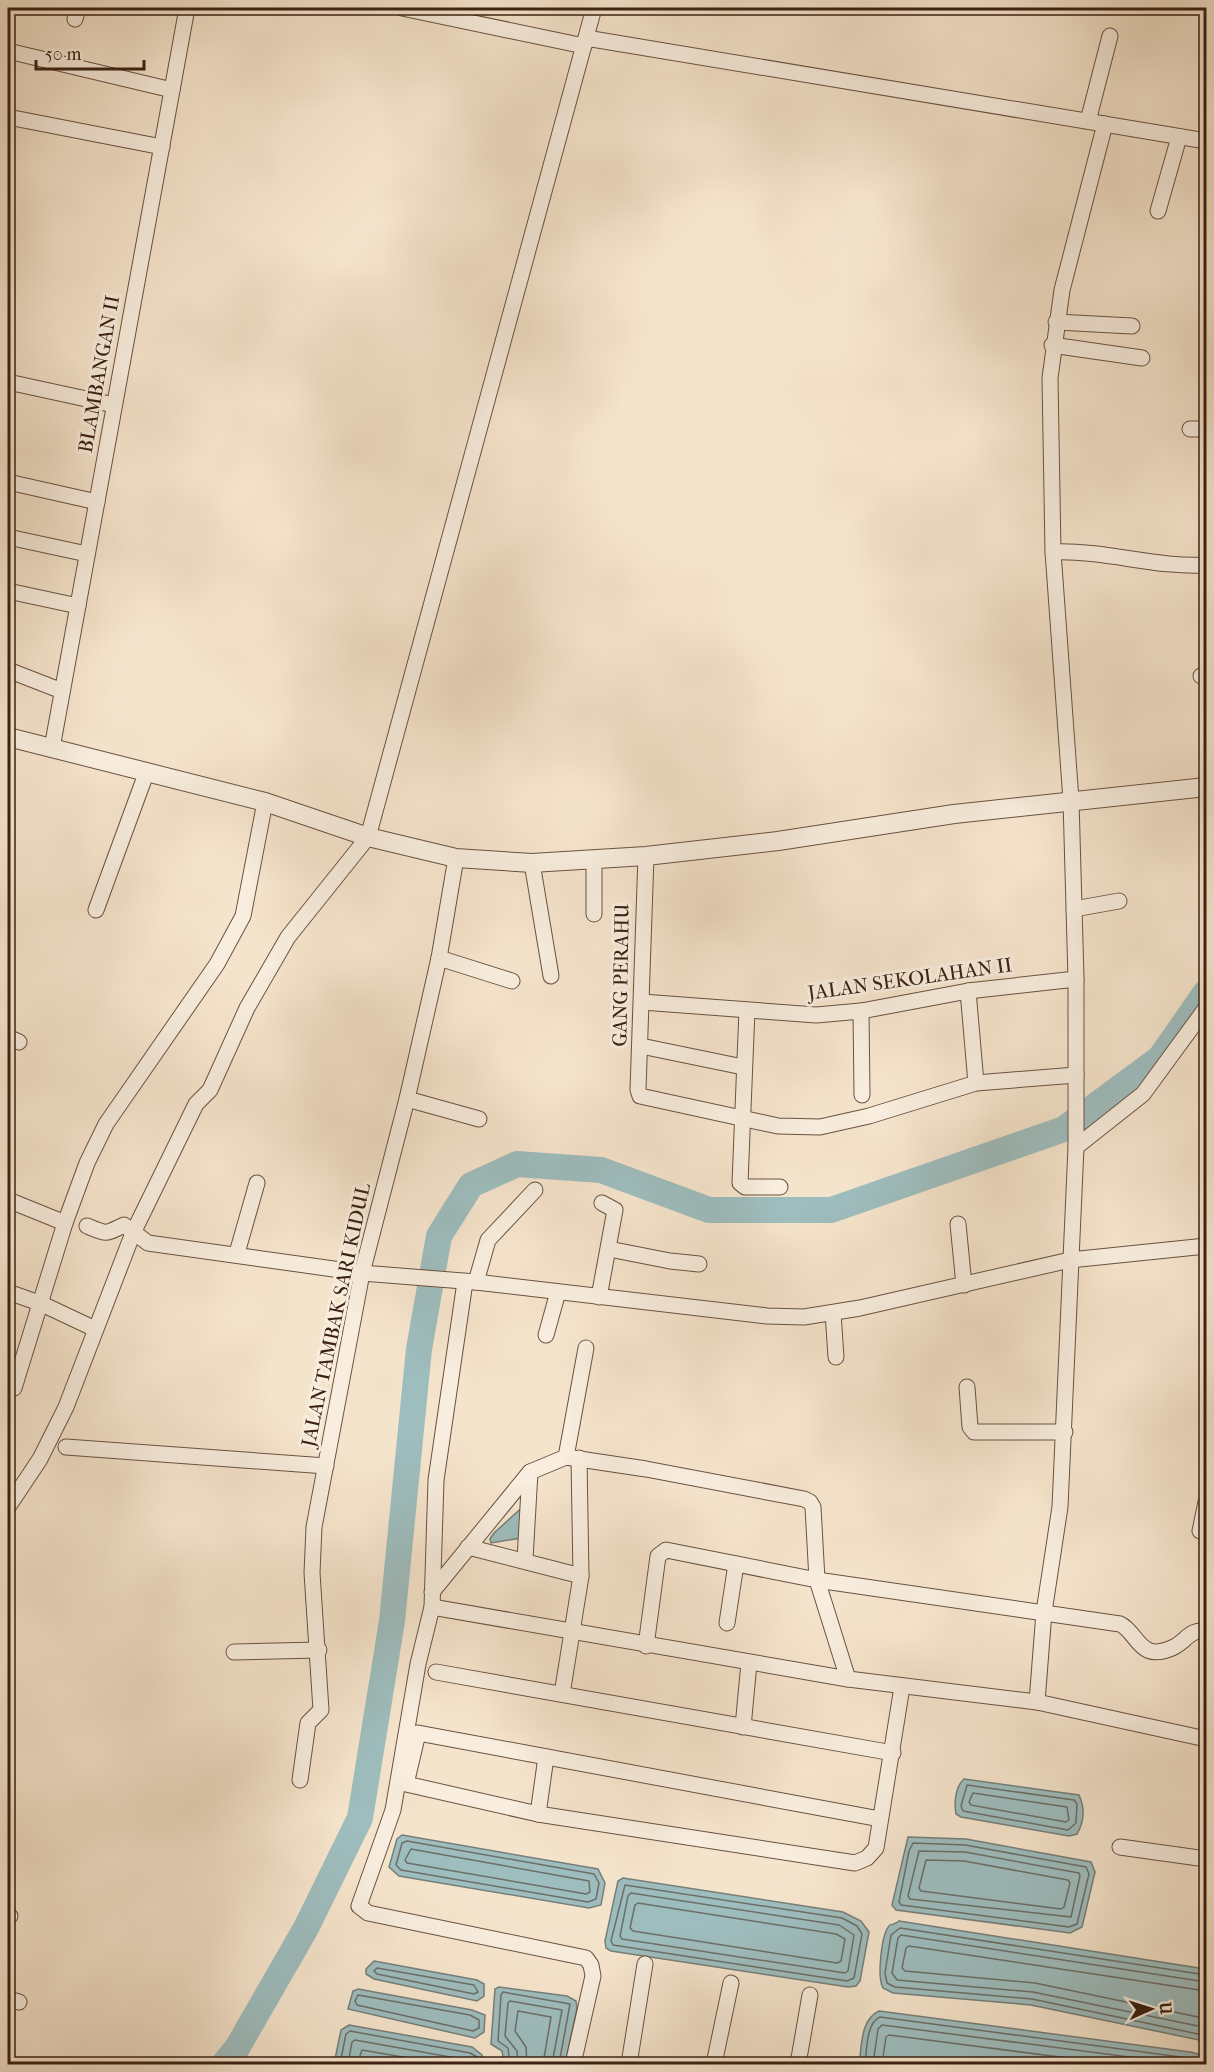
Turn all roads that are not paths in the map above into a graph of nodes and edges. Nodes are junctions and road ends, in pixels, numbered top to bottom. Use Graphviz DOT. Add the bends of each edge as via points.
graph roads {
  1 [pos="187,8"];
  2 [pos="402,8"];
  3 [pos="594,8"];
  4 [pos="1110,36"];
  5 [pos="585,42"];
  6 [pos="8,51"];
  7 [pos="172,90"];
  8 [pos="8,117"];
  9 [pos="1088,121"];
  10 [pos="1105,124"];
  11 [pos="1179,137"];
  12 [pos="1206,141"];
  13 [pos="162,147"];
  14 [pos="1158,211"];
  15 [pos="1056,322"];
  16 [pos="1132,326"];
  17 [pos="1052,345"];
  18 [pos="1142,358"];
  19 [pos="8,382"];
  20 [pos="114,405"];
  21 [pos="1190,429"];
  22 [pos="1206,429"];
  23 [pos="8,482"];
  24 [pos="97,502"];
  25 [pos="8,537"];
  26 [pos="1053,552"];
  27 [pos="87,554"];
  28 [pos="1206,565"];
  29 [pos="8,591"];
  30 [pos="78,606"];
  31 [pos="8,670"];
  32 [pos="62,691"];
  33 [pos="54,736"];
  34 [pos="8,737"];
  35 [pos="147,771"];
  36 [pos="1206,787"];
  37 [pos="1071,800"];
  38 [pos="265,802"];
  39 [pos="368,837"];
  40 [pos="646,856"];
  41 [pos="456,858"];
  42 [pos="594,860"];
  43 [pos="532,863"];
  44 [pos="1119,901"];
  45 [pos="1074,909"];
  46 [pos="96,910"];
  47 [pos="594,914"];
  48 [pos="439,958"];
  49 [pos="551,976"];
  50 [pos="1076,980"];
  51 [pos="512,981"];
  52 [pos="968,991"];
  53 [pos="642,1002"];
  54 [pos="1206,1008"];
  55 [pos="747,1010"];
  56 [pos="861,1011"];
  57 [pos="641,1046"];
  58 [pos="743,1067"];
  59 [pos="1076,1078"];
  60 [pos="976,1083"];
  61 [pos="862,1095"];
  62 [pos="407,1099"];
  63 [pos="479,1119"];
  64 [pos="744,1120"];
  65 [pos="1076,1140"];
  66 [pos="257,1183"];
  67 [pos="780,1187"];
  68 [pos="535,1190"];
  69 [pos="8,1200"];
  70 [pos="602,1203"];
  71 [pos="65,1223"];
  72 [pos="958,1224"];
  73 [pos="87,1226"];
  74 [pos="133,1233"];
  75 [pos="1206,1246"];
  76 [pos="609,1249"];
  77 [pos="237,1253"];
  78 [pos="1070,1260"];
  79 [pos="699,1264"];
  80 [pos="362,1273"];
  81 [pos="464,1282"];
  82 [pos="964,1285"];
  83 [pos="8,1292"];
  84 [pos="558,1292"];
  85 [pos="599,1297"];
  86 [pos="42,1304"];
  87 [pos="833,1313"];
  88 [pos="95,1329"];
  89 [pos="546,1335"];
  90 [pos="586,1348"];
  91 [pos="836,1357"];
  92 [pos="8,1387"];
  93 [pos="967,1387"];
  94 [pos="1065,1432"];
  95 [pos="66,1447"];
  96 [pos="572,1457"];
  97 [pos="326,1466"];
  98 [pos="530,1472"];
  99 [pos="1206,1502"];
  100 [pos="11,1511"];
  101 [pos="1200,1531"];
  102 [pos="468,1547"];
  103 [pos="525,1559"];
  104 [pos="736,1564"];
  105 [pos="581,1576"];
  106 [pos="817,1580"];
  107 [pos="432,1599"];
  108 [pos="1044,1612"];
  109 [pos="728,1623"];
  110 [pos="1206,1631"];
  111 [pos="573,1632"];
  112 [pos="646,1646"];
  113 [pos="319,1650"];
  114 [pos="234,1652"];
  115 [pos="749,1663"];
  116 [pos="436,1672"];
  117 [pos="848,1679"];
  118 [pos="902,1686"];
  119 [pos="562,1694"];
  120 [pos="1037,1702"];
  121 [pos="743,1726"];
  122 [pos="1206,1739"];
  123 [pos="893,1753"];
  124 [pos="546,1757"];
  125 [pos="300,1780"];
  126 [pos="538,1814"];
  127 [pos="880,1819"];
  128 [pos="1120,1847"];
  129 [pos="1206,1859"];
  130 [pos="645,1964"];
  131 [pos="731,1983"];
  132 [pos="810,1995"];
  133 [pos="573,2064"];
  134 [pos="629,2064"];
  135 [pos="714,2064"];
  136 [pos="798,2064"];
  1 -- 7 [label="street, BLAMBANGAN II"];
  2 -- 5 [label="street"];
  3 -- 5 [label="street"];
  4 -- 9 [label="street"];
  5 -- 9 [label="street"];
  5 -- 39 [label="street"];
  6 -- 7 [label="street"];
  7 -- 13 [label="street, BLAMBANGAN II"];
  8 -- 13 [label="street"];
  9 -- 10 [label="street"];
  10 -- 11 [label="street"];
  10 -- 15 [label="street"];
  11 -- 12 [label="street"];
  11 -- 14 [label="street"];
  13 -- 20 [label="street, BLAMBANGAN II"];
  15 -- 16 [label="street"];
  15 -- 17 [label="street"];
  17 -- 18 [label="street"];
  17 -- 26 [label="street"];
  19 -- 20 [label="street"];
  20 -- 24 [label="street, BLAMBANGAN II"];
  21 -- 22 [label="street"];
  23 -- 24 [label="street"];
  24 -- 27 [label="street, BLAMBANGAN II"];
  25 -- 27 [label="street"];
  26 -- 28 [label="street" via="1105,553"];
  26 -- 37 [label="street"];
  27 -- 30 [label="street, BLAMBANGAN II"];
  29 -- 30 [label="street"];
  30 -- 32 [label="street, BLAMBANGAN II"];
  31 -- 32 [label="street"];
  32 -- 33 [label="street, BLAMBANGAN II"];
  33 -- 34 [label="street"];
  33 -- 35 [label="street"];
  35 -- 38 [label="street"];
  35 -- 46 [label="street"];
  36 -- 37 [label="street"];
  37 -- 40 [label="street"];
  37 -- 45 [label="street"];
  38 -- 39 [label="street"];
  38 -- 71 [label="street" via="250,892 237,929 106,1124"];
  39 -- 41 [label="street"];
  39 -- 74 [label="street" via="288,937 210,1090 196,1104"];
  40 -- 42 [label="street"];
  40 -- 53 [label="street, GANG PERAHU"];
  41 -- 43 [label="street"];
  41 -- 48 [label="street, JALAN TAMBAK SARI KIDUL"];
  42 -- 43 [label="street"];
  42 -- 47 [label="street"];
  43 -- 49 [label="street"];
  44 -- 45 [label="street"];
  45 -- 50 [label="street"];
  48 -- 51 [label="street"];
  48 -- 62 [label="street, JALAN TAMBAK SARI KIDUL"];
  50 -- 52 [label="street, JALAN SEKOLAHAN II"];
  50 -- 59 [label="street"];
  52 -- 56 [label="street, JALAN SEKOLAHAN II"];
  52 -- 60 [label="street"];
  53 -- 55 [label="street, JALAN SEKOLAHAN II"];
  53 -- 57 [label="street, GANG PERAHU"];
  54 -- 65 [label="street" via="1143,1094"];
  55 -- 56 [label="street, JALAN SEKOLAHAN II" via="792,1015"];
  55 -- 58 [label="street"];
  56 -- 61 [label="street"];
  57 -- 58 [label="street"];
  57 -- 64 [label="street, GANG PERAHU" via="638,1094"];
  58 -- 64 [label="street"];
  59 -- 60 [label="street"];
  59 -- 65 [label="street"];
  60 -- 64 [label="street" via="820,1127"];
  62 -- 63 [label="street"];
  62 -- 80 [label="street, JALAN TAMBAK SARI KIDUL"];
  64 -- 67 [label="street" via="741,1186"];
  65 -- 78 [label="street"];
  66 -- 77 [label="street"];
  68 -- 81 [label="street" via="488,1240"];
  69 -- 71 [label="street"];
  70 -- 76 [label="street" via="615,1210"];
  71 -- 86 [label="street"];
  72 -- 82 [label="street"];
  73 -- 74 [label="street" via="105,1234 124,1225"];
  74 -- 77 [label="street" via="148,1243"];
  74 -- 88 [label="street"];
  75 -- 78 [label="street"];
  76 -- 79 [label="street"];
  76 -- 85 [label="street"];
  77 -- 80 [label="street"];
  78 -- 82 [label="street"];
  78 -- 94 [label="street"];
  80 -- 81 [label="street"];
  80 -- 97 [label="street, JALAN TAMBAK SARI KIDUL"];
  81 -- 84 [label="street"];
  81 -- 107 [label="street" via="436,1480"];
  82 -- 87 [label="street"];
  83 -- 86 [label="street"];
  84 -- 85 [label="street"];
  84 -- 89 [label="street"];
  85 -- 87 [label="street" via="767,1316"];
  86 -- 88 [label="street"];
  86 -- 92 [label="street" via="14,1388"];
  87 -- 91 [label="street"];
  88 -- 100 [label="street" via="66,1407"];
  90 -- 96 [label="street"];
  93 -- 94 [label="street" via="970,1427 974,1432"];
  94 -- 108 [label="street" via="1060,1507"];
  95 -- 97 [label="street"];
  96 -- 98 [label="street"];
  96 -- 105 [label="street"];
  96 -- 106 [label="street" via="810,1502"];
  97 -- 113 [label="street, JALAN TAMBAK SARI KIDUL" via="312,1548"];
  98 -- 102 [label="street"];
  98 -- 103 [label="street"];
  99 -- 101 [label="street"];
  102 -- 103 [label="street"];
  102 -- 107 [label="street"];
  103 -- 105 [label="street"];
  104 -- 106 [label="street"];
  104 -- 109 [label="street"];
  104 -- 112 [label="street" via="661,1552"];
  105 -- 111 [label="street"];
  106 -- 108 [label="street"];
  106 -- 117 [label="street"];
  107 -- 111 [label="street"];
  107 -- 133 [label="street" via="393,1810 360,1909 586,1958 592,1976"];
  108 -- 110 [label="street" via="1120,1624 1140,1646 1156,1652 1178,1645 1197,1630"];
  108 -- 120 [label="street"];
  111 -- 112 [label="street"];
  111 -- 119 [label="street"];
  112 -- 115 [label="street"];
  113 -- 114 [label="street"];
  113 -- 125 [label="street, JALAN TAMBAK SARI KIDUL" via="321,1710 308,1723"];
  115 -- 117 [label="street"];
  115 -- 121 [label="street"];
  116 -- 119 [label="street"];
  117 -- 118 [label="street"];
  118 -- 120 [label="street"];
  118 -- 123 [label="street"];
  119 -- 121 [label="street"];
  120 -- 122 [label="street"];
  121 -- 123 [label="street"];
  123 -- 127 [label="street"];
  124 -- 126 [label="street"];
  124 -- 126 [label="street" via="418,1733 406,1784"];
  124 -- 127 [label="street"];
  126 -- 127 [label="street" via="855,1863 876,1848"];
  128 -- 129 [label="street"];
  130 -- 134 [label="street"];
  131 -- 135 [label="street"];
  132 -- 136 [label="street"];
}
